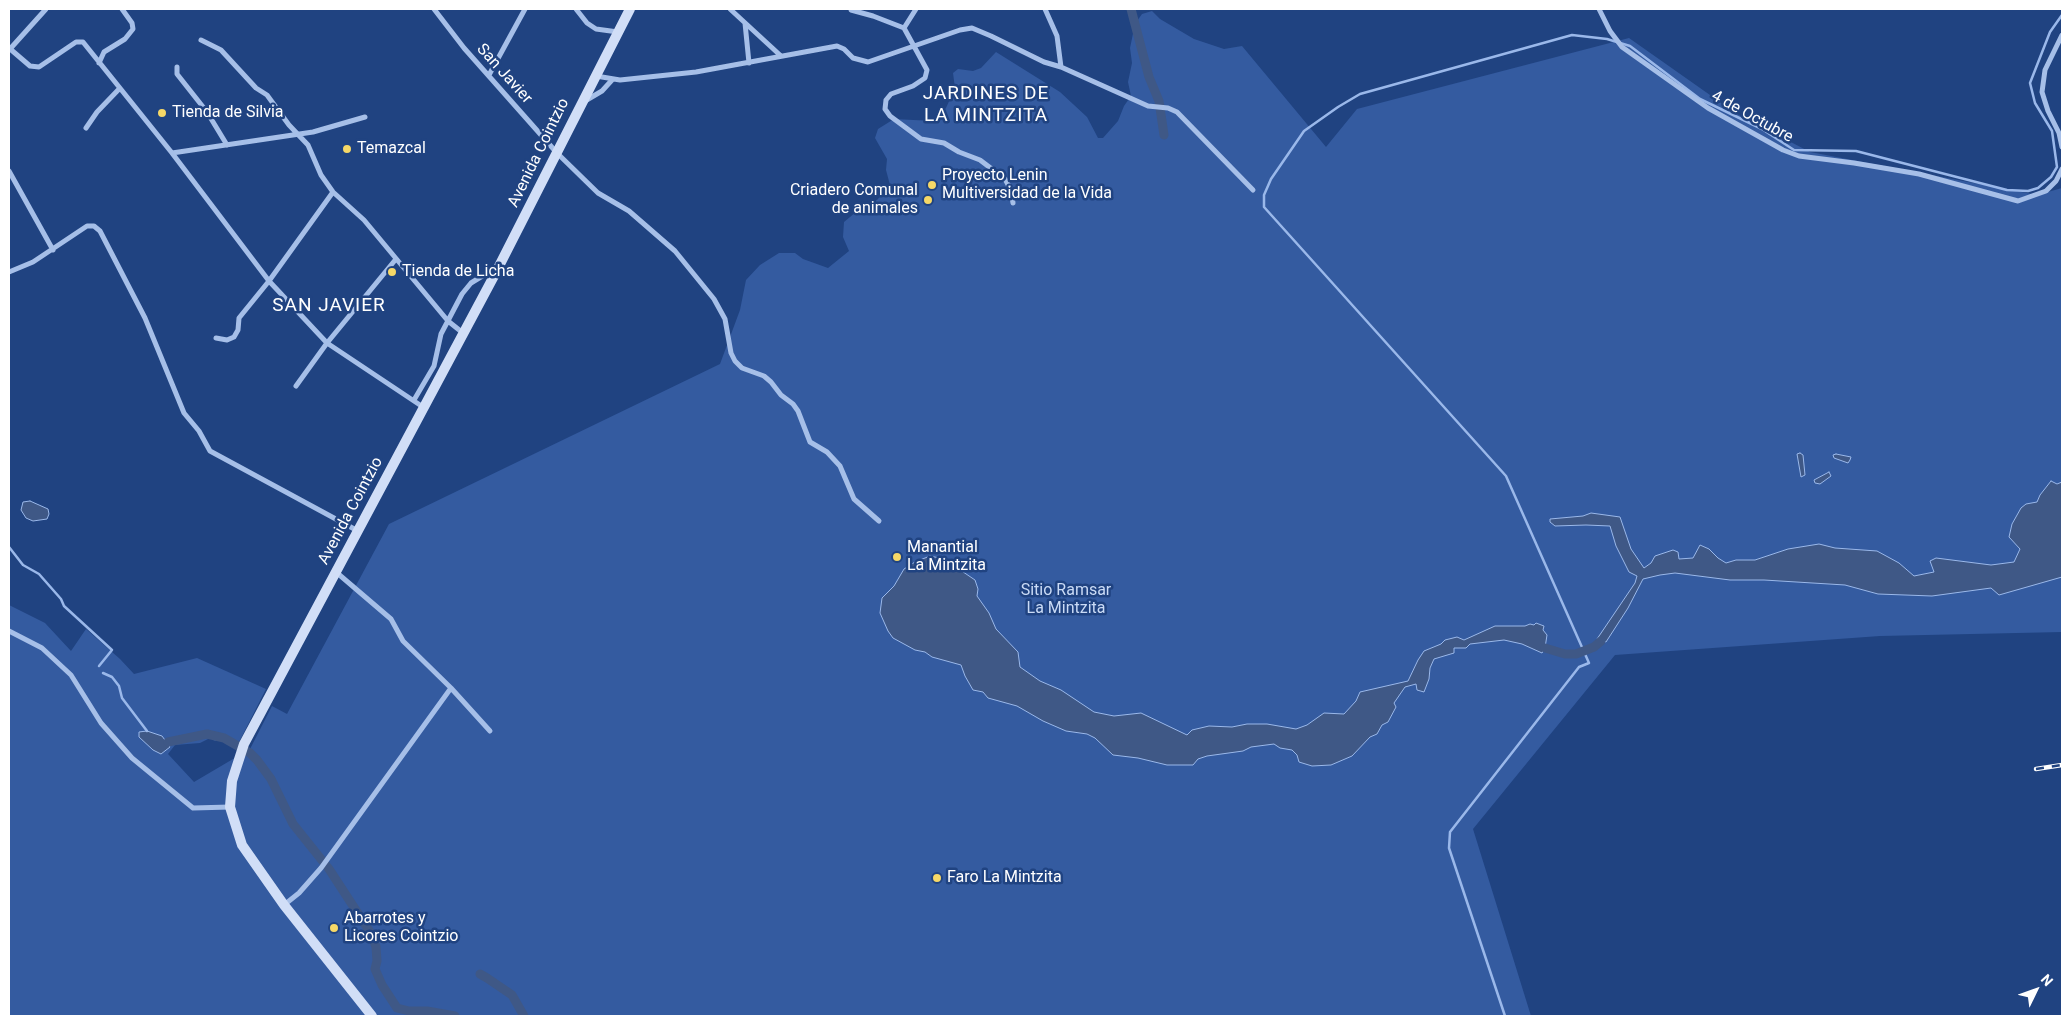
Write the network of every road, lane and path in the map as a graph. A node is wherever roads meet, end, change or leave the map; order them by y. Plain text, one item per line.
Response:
1 (46, 9) edge
2 (122, 9) edge
3 (434, 9) edge
4 (524, 9) edge
5 (576, 9) edge
6 (630, 9) edge
7 (730, 9) edge
8 (851, 9) edge
9 (916, 9) edge
10 (1046, 9) edge
11 (1598, 9) edge
12 (745, 23) junction
13 (904, 28) junction
14 (618, 32) junction
15 (2062, 35) edge
16 (201, 40) dead end
17 (914, 47) junction
18 (9, 48) edge
19 (781, 56) junction
20 (99, 63) junction
21 (748, 63) junction
22 (177, 67) dead end
23 (1061, 67) junction
24 (489, 75) junction
25 (595, 76) junction
26 (612, 80) junction
27 (120, 88) junction
28 (581, 104) junction
29 (365, 117) dead end
30 (86, 128) dead end
31 (298, 134) junction
32 (227, 145) junction
33 (2062, 147) edge
34 (557, 153) junction
35 (172, 154) junction
36 (2062, 169) edge
37 (9, 171) edge
38 (1253, 190) dead end
39 (333, 192) junction
40 (1013, 203) dead end
41 (53, 250) junction
42 (396, 259) junction
43 (9, 272) edge
44 (494, 276) junction
45 (269, 281) junction
46 (448, 320) junction
47 (463, 333) junction
48 (216, 338) dead end
49 (327, 343) junction
50 (296, 386) dead end
51 (414, 400) junction
52 (423, 406) junction
53 (879, 521) dead end
54 (358, 531) junction
55 (336, 572) junction
56 (9, 631) edge
57 (451, 688) junction
58 (490, 731) dead end
59 (230, 806) junction
60 (284, 905) junction
61 (372, 1016) edge

1 - 18 street
2 - 20 street
3 - 24 street, San Javier
4 - 24 street
5 - 14 street
6 - 14 main road, Avenida Cointzio
7 - 12 street
8 - 13 street
9 - 13 street
10 - 23 street
11 - 36 street, 4 de Octubre
12 - 19 street
12 - 21 street
13 - 17 street
14 - 25 main road, Avenida Cointzio
15 - 33 street
16 - 31 street
17 - 19 street
17 - 23 street
17 - 40 street
18 - 20 street
19 - 21 street
20 - 27 street
21 - 26 street
22 - 32 street
23 - 38 street
24 - 34 street, San Javier
25 - 26 street
25 - 28 main road, Avenida Cointzio
26 - 28 street
27 - 30 street
27 - 35 street
28 - 34 main road, Avenida Cointzio
29 - 31 street
31 - 32 street
31 - 39 street
32 - 35 street
34 - 44 main road, Avenida Cointzio
34 - 53 street, San Javier
35 - 45 street
37 - 41 street
39 - 42 street
39 - 45 street
41 - 43 street
41 - 54 street
42 - 46 street
42 - 49 street
44 - 46 street
44 - 47 main road, Avenida Cointzio
45 - 48 street
45 - 49 street
46 - 47 street
46 - 51 street
47 - 52 main road, Avenida Cointzio
49 - 50 street
49 - 51 street
51 - 52 street
52 - 54 main road, Avenida Cointzio
54 - 55 main road, Avenida Cointzio
55 - 57 street
55 - 59 main road, Avenida Cointzio
56 - 59 street
57 - 58 street
57 - 60 street
59 - 60 main road, Avenida Cointzio
60 - 61 main road, Avenida Cointzio

